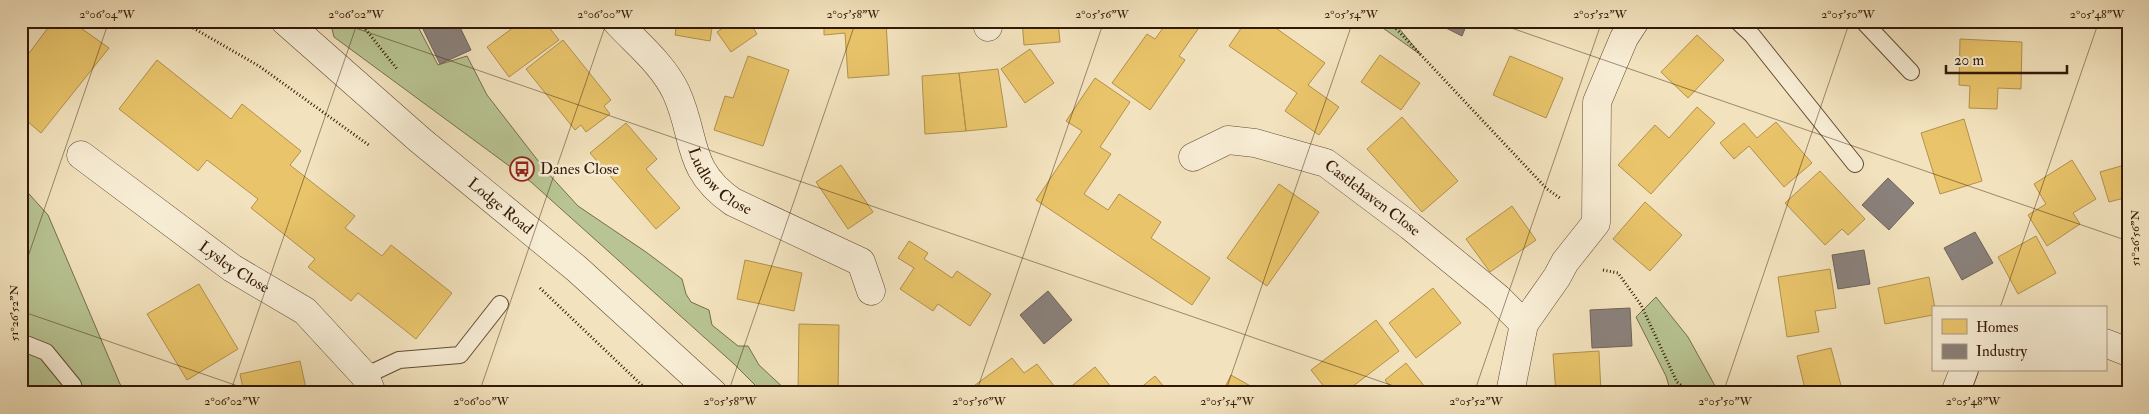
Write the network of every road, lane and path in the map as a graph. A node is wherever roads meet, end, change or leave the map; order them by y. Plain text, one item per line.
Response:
1 (182, 21) edge
2 (286, 21) edge
3 (616, 21) edge
4 (1389, 21) edge
5 (1635, 21) edge
6 (1737, 21) edge
7 (1863, 21) edge
8 (1911, 72) dead end
9 (377, 151) dead end
10 (81, 155) dead end
11 (1193, 156) dead end
12 (1855, 164) dead end
13 (1596, 223) junction
14 (1565, 262) junction
15 (537, 284) dead end
16 (871, 291) dead end
17 (500, 304) dead end
18 (1524, 324) junction
19 (21, 342) edge
20 (2106, 343) edge
21 (2128, 352) edge
22 (1963, 372) edge
23 (369, 384) edge
24 (75, 393) edge
25 (650, 393) edge
26 (713, 393) edge
27 (1510, 393) edge
28 (1690, 393) edge
29 (1955, 393) edge

1 - 9 path
2 - 26 street, Lodge Road
3 - 16 street, Ludlow Close
4 - 13 path
5 - 13 street
6 - 12 lane
7 - 8 lane
10 - 23 street, Lysley Close
11 - 18 street, Castlehaven Close
13 - 14 street
14 - 18 street
14 - 28 path
15 - 25 path
17 - 23 lane
18 - 27 street
19 - 24 lane
20 - 21 street
22 - 29 street

